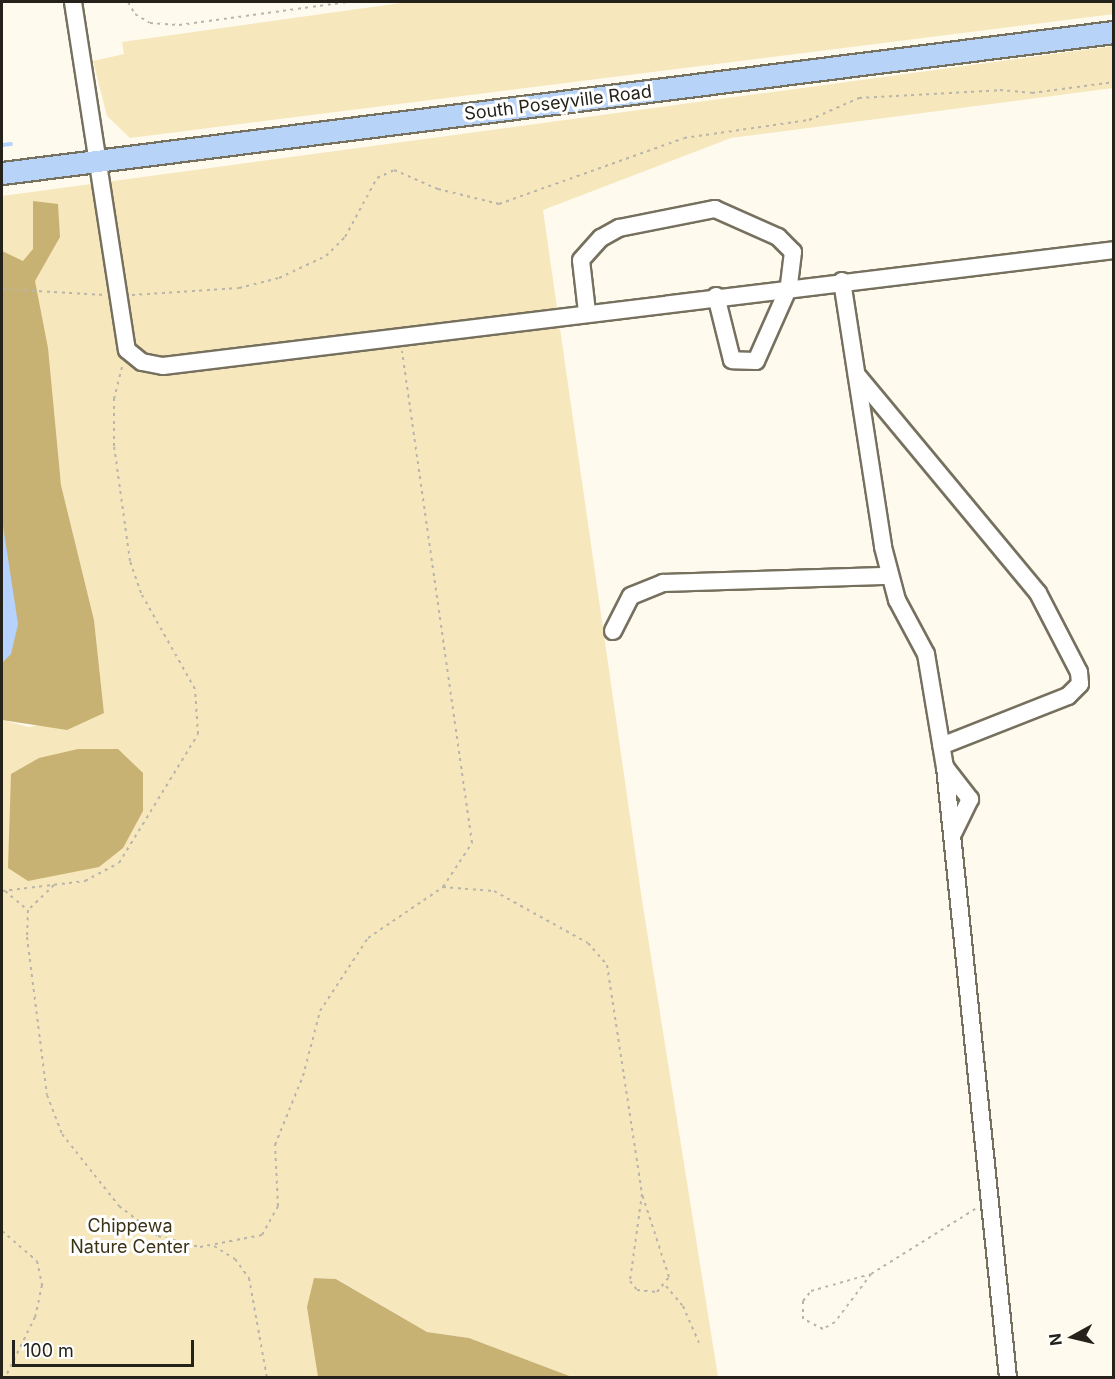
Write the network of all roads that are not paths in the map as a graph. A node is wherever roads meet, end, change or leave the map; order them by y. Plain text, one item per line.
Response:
1 (73, 2) edge
2 (1113, 32) edge
3 (99, 160) junction
4 (2, 173) edge
5 (1113, 250) edge
6 (842, 281) junction
7 (789, 287) junction
8 (716, 296) junction
9 (587, 312) junction
10 (856, 374) junction
11 (890, 576) junction
12 (613, 631) dead end
13 (941, 746) junction
14 (1008, 1377) edge

1 - 3 street
2 - 3 main road, South Poseyville Road
3 - 4 main road, South Poseyville Road
3 - 9 street
5 - 6 street
6 - 7 street
6 - 10 street
7 - 8 street
7 - 8 street
7 - 9 street
8 - 9 street
10 - 11 street
10 - 13 street
11 - 12 street
11 - 13 street
13 - 14 street

